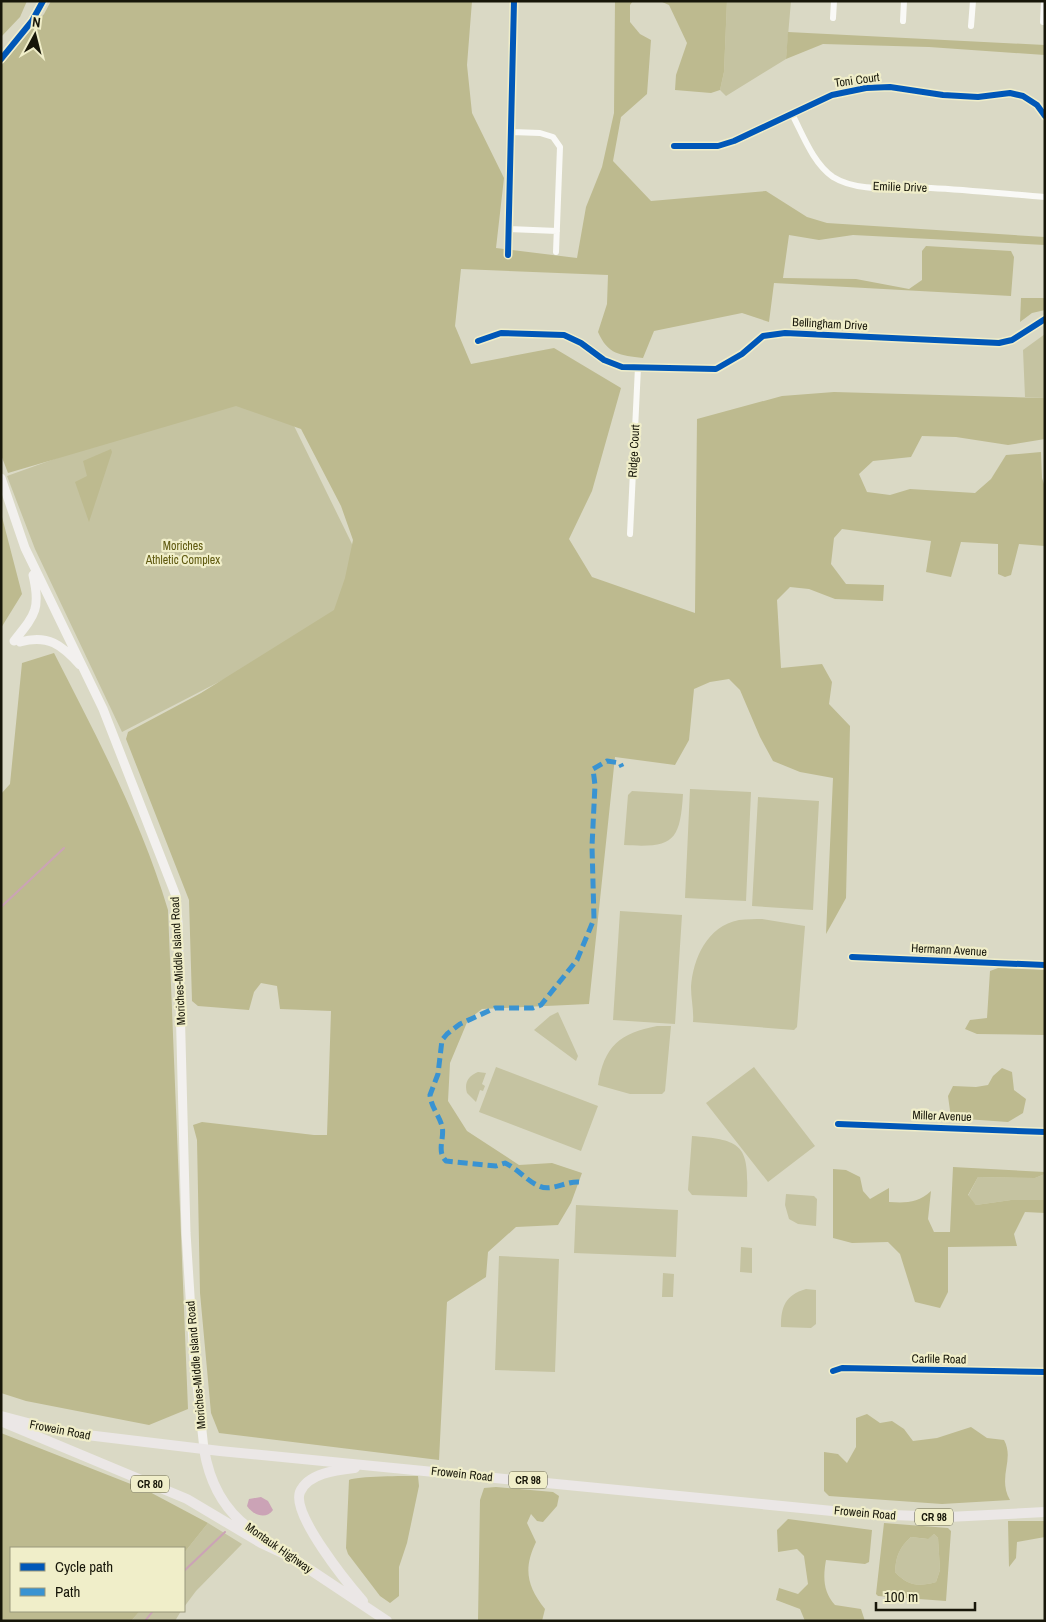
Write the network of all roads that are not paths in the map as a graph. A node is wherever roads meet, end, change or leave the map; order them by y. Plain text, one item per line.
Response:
1 (43, 1) edge
2 (514, 1) edge
3 (834, 1) edge
4 (904, 1) edge
5 (973, 1) edge
6 (1044, 1) edge
7 (833, 18) dead end
8 (903, 21) dead end
9 (1043, 22) dead end
10 (971, 26) dead end
11 (1, 59) edge
12 (792, 114) junction
13 (1045, 116) edge
14 (512, 132) junction
15 (674, 146) dead end
16 (1045, 197) edge
17 (509, 229) junction
18 (557, 231) junction
19 (556, 252) dead end
20 (508, 255) dead end
21 (1045, 319) edge
22 (478, 341) dead end
23 (638, 367) junction
24 (1, 478) edge
25 (630, 534) dead end
26 (30, 560) junction
27 (87, 672) junction
28 (852, 957) dead end
29 (1045, 964) edge
30 (838, 1124) dead end
31 (1045, 1132) edge
32 (833, 1371) dead end
33 (1045, 1372) edge
34 (1, 1416) edge
35 (1, 1421) edge
36 (204, 1449) junction
37 (372, 1465) junction
38 (1045, 1512) edge
39 (293, 1558) junction
40 (370, 1610) junction
41 (387, 1621) edge

1 - 11 main road
2 - 14 street
3 - 7 street
4 - 8 street
5 - 10 street
6 - 9 street
12 - 13 street, Toni Court
12 - 15 street, Toni Court
12 - 16 street, Emilie Drive
14 - 17 street
14 - 18 street
17 - 18 street
17 - 20 street
18 - 19 street
21 - 23 street, Bellingham Drive
22 - 23 street, Bellingham Drive
23 - 25 street, Ridge Court
24 - 26 main road, Moriches-Middle Island Road
26 - 27 main road, Moriches-Middle Island Road
26 - 27 main road
27 - 36 main road, Moriches-Middle Island Road
28 - 29 street, Hermann Avenue
30 - 31 street, Miller Avenue
32 - 33 street, Carlile Road
34 - 36 main road, Frowein Road
35 - 39 main road, CR 80
36 - 37 main road, Frowein Road / CR 98
36 - 39 main road, Montauk Highway / CR 80
37 - 38 main road, Frowein Road / CR 98
37 - 40 main road
39 - 40 main road, Montauk Highway / CR 80
40 - 41 main road, Montauk Highway / CR 80

